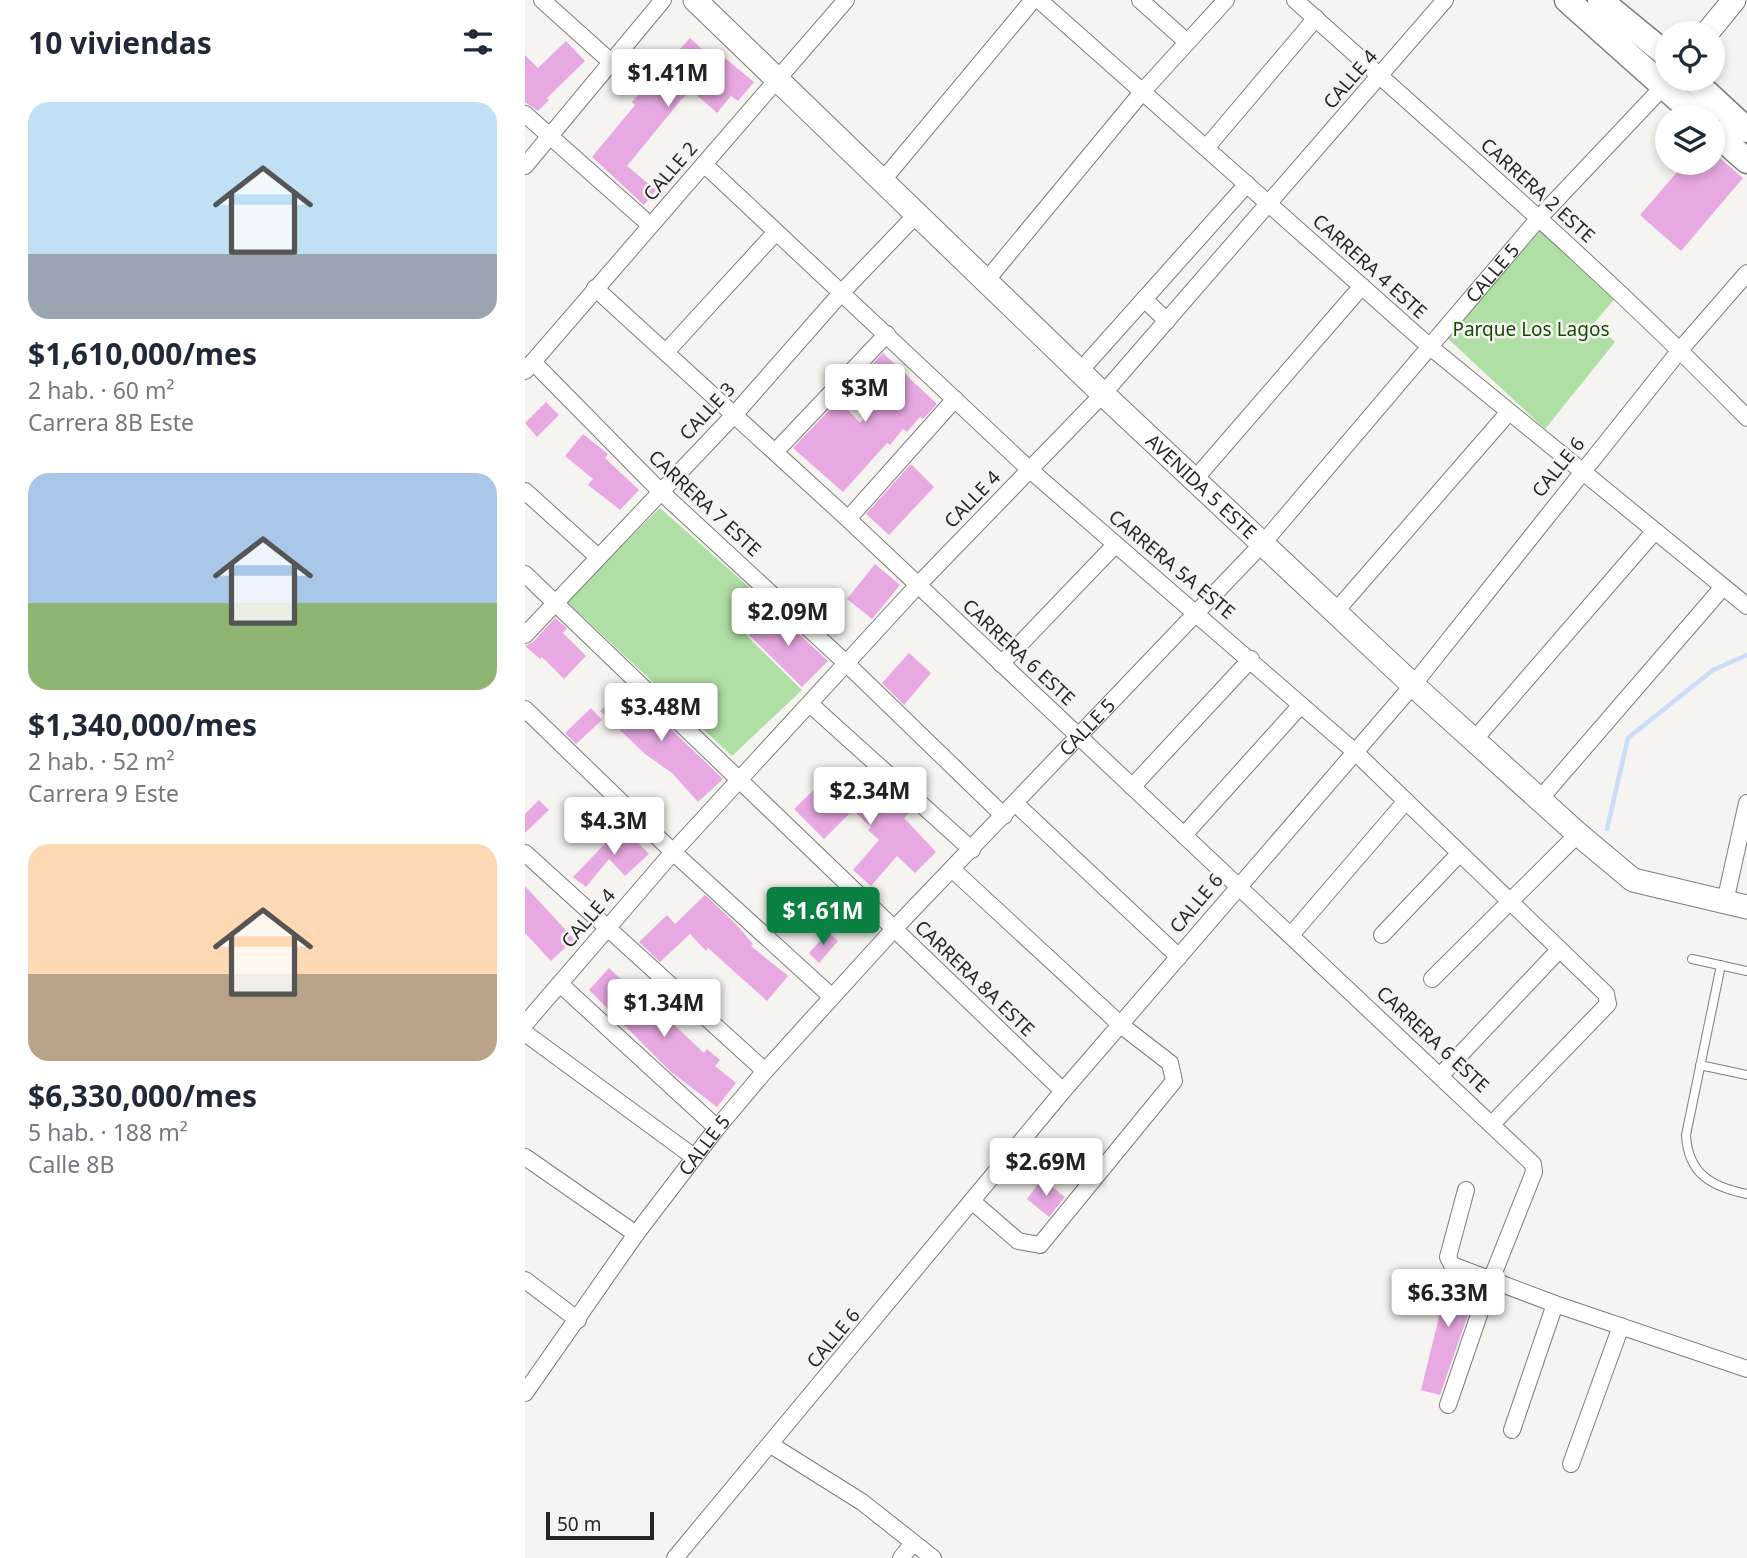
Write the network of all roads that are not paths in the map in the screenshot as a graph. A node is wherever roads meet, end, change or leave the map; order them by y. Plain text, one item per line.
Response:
1 (542, 0) edge
2 (663, 0) edge
3 (695, 0) edge
4 (846, 0) edge
5 (1033, 0) edge
6 (1039, 0) edge
7 (1140, 0) edge
8 (1226, 0) edge
9 (1295, 0) edge
10 (1445, 0) edge
11 (1567, 0) edge
12 (1600, 0) edge
13 (1734, 0) edge
14 (1315, 18) junction
15 (1717, 21) edge
16 (1187, 42) junction
17 (1655, 46) edge
18 (611, 62) junction
19 (1655, 73) edge
20 (1380, 77) junction
21 (776, 79) junction
22 (1143, 91) junction
23 (1659, 91) edge
24 (1674, 91) edge
25 (1705, 91) edge
26 (1687, 105) edge
27 (525, 114) edge
28 (1747, 130) edge
29 (549, 137) junction
30 (1725, 142) edge
31 (1206, 148) junction
32 (1747, 161) edge
33 (704, 164) junction
34 (525, 166) edge
35 (883, 180) junction
36 (1247, 184) junction
37 (1270, 204) junction
38 (917, 214) junction
39 (1539, 218) junction
40 (650, 225) junction
41 (776, 232) junction
42 (1184, 254) junction
43 (1747, 273) edge
44 (1207, 275) junction
45 (986, 281) junction
46 (1361, 286) junction
47 (595, 289) junction
48 (842, 292) junction
49 (1144, 299) junction
50 (1167, 321) junction
51 (887, 334) junction
52 (1429, 346) junction
53 (1680, 350) junction
54 (666, 352) junction
55 (529, 366) edge
56 (1080, 371) junction
57 (1103, 394) junction
58 (955, 399) junction
59 (1509, 412) junction
60 (734, 415) junction
61 (1747, 418) edge
62 (775, 452) junction
63 (1030, 470) junction
64 (1581, 472) junction
65 (1195, 479) junction
66 (525, 491) edge
67 (660, 491) junction
68 (848, 519) junction
69 (1654, 532) junction
70 (1264, 542) junction
71 (1115, 545) junction
72 (598, 557) junction
73 (525, 574) edge
74 (917, 586) junction
75 (1723, 587) junction
76 (554, 602) junction
77 (1747, 606) edge
78 (1336, 611) junction
79 (1197, 612) junction
80 (525, 635) edge
81 (1251, 659) junction
82 (847, 664) junction
83 (1001, 664) junction
84 (1413, 685) junction
85 (811, 705) junction
86 (1301, 705) junction
87 (525, 709) edge
88 (1079, 737) junction
89 (1474, 740) junction
90 (1354, 751) junction
91 (742, 780) junction
92 (1132, 787) junction
93 (1540, 799) junction
94 (1406, 801) junction
95 (1747, 803) edge
96 (1016, 804) junction
97 (1004, 816) junction
98 (1578, 834) junction
99 (1184, 835) junction
100 (972, 850) junction
101 (673, 852) junction
102 (525, 853) edge
103 (1460, 853) junction
104 (953, 870) junction
105 (1238, 886) junction
106 (1511, 902) junction
107 (1736, 905) edge
108 (606, 929) junction
109 (894, 929) junction
110 (1290, 935) junction
111 (1382, 935) dead end
112 (1559, 950) junction
113 (1179, 957) junction
114 (1692, 959) dead end
115 (1721, 965) junction
116 (1747, 971) edge
117 (1431, 979) dead end
118 (560, 984) junction
119 (832, 997) junction
120 (525, 1024) edge
121 (1122, 1026) junction
122 (525, 1033) edge
123 (1700, 1065) junction
124 (765, 1071) junction
125 (1441, 1075) junction
126 (1747, 1075) edge
127 (1063, 1091) junction
128 (1492, 1124) junction
129 (717, 1128) junction
130 (525, 1157) edge
131 (694, 1157) junction
132 (1467, 1190) dead end
133 (1747, 1195) edge
134 (973, 1202) junction
135 (636, 1234) junction
136 (525, 1280) edge
137 (1491, 1280) junction
138 (1555, 1304) junction
139 (578, 1320) junction
140 (1621, 1326) junction
141 (1747, 1369) edge
142 (525, 1393) edge
143 (1448, 1405) dead end
144 (1512, 1430) dead end
145 (771, 1445) junction
146 (1571, 1464) dead end
147 (913, 1543) junction
148 (675, 1558) edge
149 (901, 1558) edge
150 (933, 1558) edge

1 - 18 street
2 - 18 street
3 - 21 main road, AVENIDA 5 ESTE
4 - 21 street, CALLE 2
5 - 35 street
6 - 22 street, CARRERA 4 ESTE
7 - 16 street
8 - 16 street
9 - 14 street, CARRERA 2 ESTE
10 - 20 street, CALLE 4
11 - 19 main road
12 - 17 main road
13 - 15 main road
14 - 20 street, CARRERA 2 ESTE
14 - 31 street
16 - 22 street
18 - 29 street
20 - 37 street, CALLE 4
20 - 39 street, CARRERA 2 ESTE
21 - 33 street, CALLE 2
21 - 35 main road, AVENIDA 5 ESTE
22 - 31 street, CARRERA 4 ESTE
22 - 45 street
23 - 39 street, CALLE 5
24 - 26 main road
25 - 28 main road
27 - 29 street
29 - 34 street
29 - 40 street
30 - 32 main road
31 - 36 street, CARRERA 4 ESTE
33 - 40 street, CALLE 2
33 - 41 street, CARRERA 5A ESTE
35 - 38 main road, AVENIDA 5 ESTE
36 - 37 street, CARRERA 4 ESTE
36 - 42 street
37 - 44 street, CALLE 4
37 - 46 street, CARRERA 4 ESTE
38 - 45 main road, AVENIDA 5 ESTE
38 - 48 street, CALLE 3
39 - 52 street, CALLE 5
39 - 53 street, CARRERA 2 ESTE
40 - 47 street, CALLE 2
41 - 48 street, CARRERA 5A ESTE
41 - 54 street
42 - 44 street
42 - 49 street
43 - 53 street, CALLE 6
44 - 50 street, CALLE 4
45 - 56 main road, AVENIDA 5 ESTE
46 - 52 street, CARRERA 4 ESTE
46 - 65 street
47 - 54 street, CARRERA 6 ESTE
47 - 55 street, CALLE 2
48 - 51 street, CARRERA 5A ESTE
48 - 60 street, CALLE 3
49 - 50 street
49 - 56 street
50 - 57 street, CALLE 4
51 - 58 street, CARRERA 5A ESTE
51 - 62 street
52 - 59 street, CARRERA 4 ESTE
52 - 70 street, CALLE 5
53 - 61 street, CARRERA 2 ESTE
53 - 64 street, CALLE 6
54 - 60 street, CARRERA 6 ESTE
55 - 67 street, CARRERA 7 ESTE
56 - 57 main road, AVENIDA 5 ESTE
57 - 63 street, CALLE 4
57 - 65 main road, AVENIDA 5 ESTE
58 - 63 street, CARRERA 5A ESTE
58 - 68 street
59 - 64 street, CARRERA 4 ESTE
59 - 78 street
60 - 62 street, CARRERA 6 ESTE
60 - 67 street, CALLE 3
62 - 68 street, CARRERA 6 ESTE
63 - 71 street, CARRERA 5A ESTE
63 - 74 street, CALLE 4
64 - 69 street, CARRERA 4 ESTE
64 - 84 street, CALLE 6
65 - 70 main road, AVENIDA 5 ESTE
66 - 72 street
67 - 72 street, CALLE 3
67 - 82 street, CARRERA 7 ESTE
68 - 74 street, CARRERA 6 ESTE
69 - 75 street, CARRERA 4 ESTE
69 - 89 street
70 - 78 main road, AVENIDA 5 ESTE
70 - 79 street, CALLE 5
71 - 79 street, CARRERA 5A ESTE
71 - 83 street
72 - 76 street, CALLE 3
73 - 76 street, CARRERA 8A ESTE
74 - 82 street, CALLE 4
74 - 83 street, CARRERA 6 ESTE
75 - 77 street, CARRERA 4 ESTE
75 - 93 street
76 - 80 street, CALLE 3
76 - 91 street, CARRERA 8A ESTE
78 - 84 main road, AVENIDA 5 ESTE
79 - 81 street, CARRERA 5A ESTE
79 - 88 street, CALLE 5
81 - 86 street, CARRERA 5A ESTE
81 - 92 street
82 - 85 street, CALLE 4
82 - 97 street, CARRERA 7 ESTE
83 - 88 street, CARRERA 6 ESTE
84 - 89 main road, AVENIDA 5 ESTE
84 - 90 street, CALLE 6
85 - 91 street, CALLE 4
85 - 100 street
86 - 90 street, CARRERA 5A ESTE
86 - 99 street
87 - 101 street
88 - 92 street, CARRERA 6 ESTE
88 - 96 street, CALLE 5
89 - 93 main road, AVENIDA 5 ESTE
90 - 94 street, CARRERA 5A ESTE
90 - 105 street, CALLE 6
91 - 101 street, CALLE 4
91 - 109 street, CARRERA 8A ESTE
92 - 99 street, CARRERA 6 ESTE
93 - 98 main road, AVENIDA 5 ESTE
94 - 103 street, CARRERA 5A ESTE
94 - 110 street
95 - 107 street
96 - 97 street, CALLE 5
96 - 113 street
97 - 100 street, CALLE 5
98 - 106 street
98 - 107 main road, AVENIDA 5 ESTE
99 - 105 street, CARRERA 6 ESTE
100 - 104 street, CALLE 5
101 - 108 street, CALLE 4
101 - 119 street
102 - 108 street
103 - 106 street, CARRERA 5A ESTE
103 - 111 street
104 - 109 street, CALLE 5
104 - 121 street
105 - 110 street, CARRERA 6 ESTE
105 - 113 street, CALLE 6
106 - 112 street, CARRERA 5A ESTE
106 - 117 street
108 - 118 street, CALLE 4
108 - 124 street
109 - 119 street, CALLE 5
109 - 127 street, CARRERA 8A ESTE
110 - 125 street, CARRERA 6 ESTE
112 - 125 street
112 - 128 street, CARRERA 5A ESTE
113 - 121 street, CALLE 6
114 - 115 lane
115 - 116 lane
115 - 123 lane
118 - 120 street, CALLE 4
118 - 129 street
119 - 124 street, CALLE 5
121 - 127 street, CALLE 6
121 - 134 street
122 - 131 street
123 - 126 lane
123 - 133 lane
124 - 129 street, CALLE 5
125 - 128 street, CARRERA 6 ESTE
127 - 134 street, CALLE 6
128 - 137 street, CARRERA 6 ESTE
129 - 131 street, CALLE 5
130 - 135 street
131 - 135 street, CALLE 5
132 - 137 street
134 - 145 street, CALLE 6
135 - 139 street, CALLE 5
136 - 139 street
137 - 138 street
137 - 143 street
138 - 140 street
138 - 144 street
139 - 142 street, CALLE 5
140 - 141 street
140 - 146 street
145 - 147 street
145 - 148 street, CALLE 6
147 - 149 street
147 - 150 street

